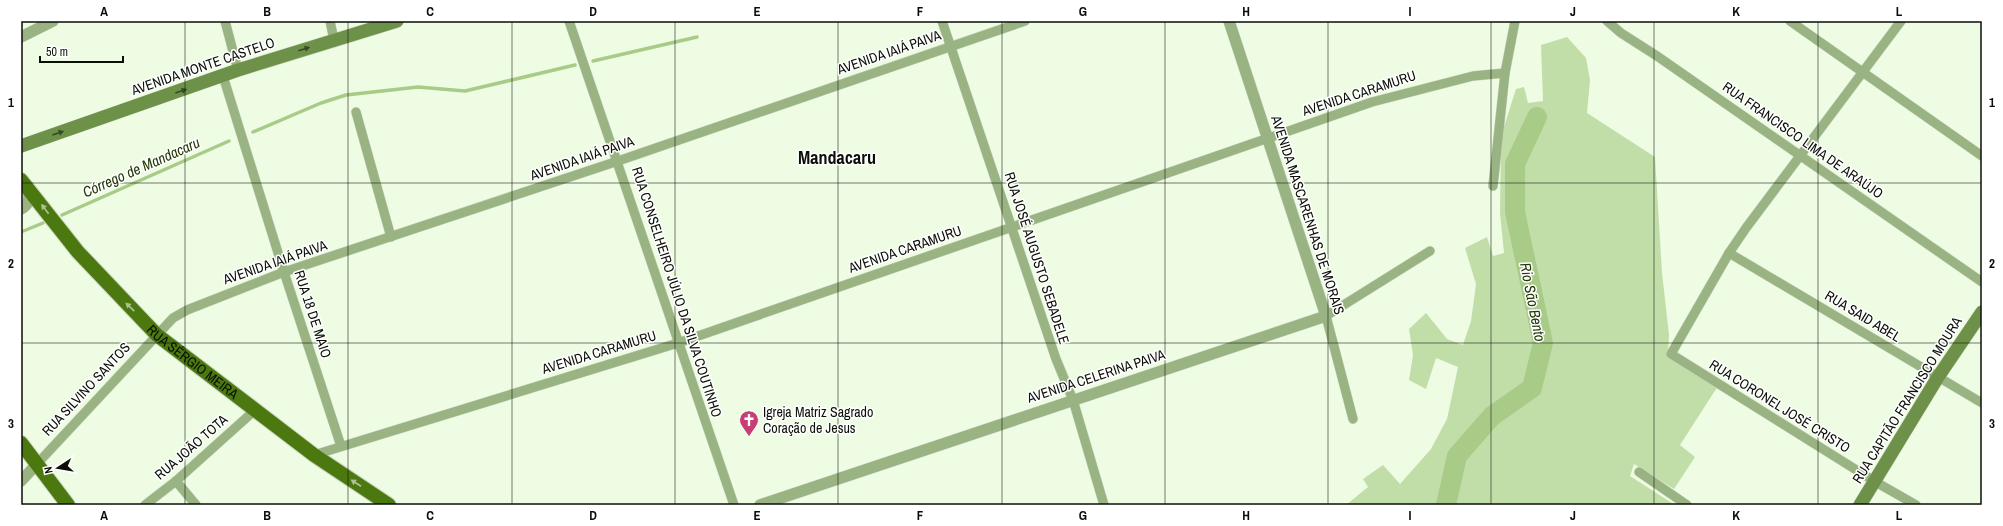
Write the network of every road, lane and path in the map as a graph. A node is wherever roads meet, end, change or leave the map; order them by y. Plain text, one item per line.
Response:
1 (53, 21) edge
2 (225, 21) edge
3 (330, 21) edge
4 (397, 21) edge
5 (569, 21) edge
6 (942, 21) edge
7 (1025, 21) edge
8 (1229, 21) edge
9 (1515, 21) edge
10 (1607, 21) edge
11 (1790, 21) edge
12 (1901, 21) edge
13 (21, 37) edge
14 (334, 40) junction
15 (951, 46) junction
16 (238, 70) junction
17 (1505, 72) junction
18 (1864, 73) junction
19 (223, 76) junction
20 (356, 112) dead end
21 (1267, 138) junction
22 (21, 146) edge
23 (1800, 155) junction
24 (1982, 156) edge
25 (618, 161) junction
26 (21, 171) edge
27 (24, 183) edge
28 (1493, 186) dead end
29 (21, 209) edge
30 (1012, 226) junction
31 (391, 237) junction
32 (1430, 251) dead end
33 (1729, 253) junction
34 (284, 272) junction
35 (1982, 282) edge
36 (1982, 312) edge
37 (1326, 316) junction
38 (157, 335) junction
39 (678, 343) junction
40 (1938, 377) junction
41 (1073, 400) junction
42 (1982, 403) edge
43 (255, 410) junction
44 (1353, 419) dead end
45 (21, 443) edge
46 (341, 446) junction
47 (314, 455) junction
48 (36, 465) junction
49 (1639, 472) dead end
50 (21, 481) edge
51 (176, 481) junction
52 (1874, 481) junction
53 (68, 505) edge
54 (145, 505) edge
55 (196, 505) edge
56 (388, 505) edge
57 (734, 505) edge
58 (760, 505) edge
59 (1104, 505) edge
60 (1687, 505) edge
61 (1860, 505) edge
62 (1916, 505) edge

1 - 13 street
2 - 16 street
3 - 14 street
4 - 14 main road, AVENIDA MONTE CASTELO
5 - 25 street, RUA CONSELHEIRO JÚLIO DA SILVA COUTINHO
6 - 15 street, RUA JOSÉ AUGUSTO SEBADELE
7 - 15 street, AVENIDA IAIÁ PAIVA
8 - 21 street, AVENIDA MASCARENHAS DE MORAIS
9 - 17 street
10 - 23 street, RUA FRANCISCO LIMA DE ARAÚJO
11 - 18 street
12 - 18 street
16 -> 14 main road, AVENIDA MONTE CASTELO
15 - 25 street, AVENIDA IAIÁ PAIVA
15 - 30 street, RUA JOSÉ AUGUSTO SEBADELE
16 - 19 main road, AVENIDA MONTE CASTELO
17 - 21 street, AVENIDA CARAMURU
17 - 28 street
18 - 23 street
18 - 24 street
22 -> 19 main road, AVENIDA MONTE CASTELO
19 - 34 street, RUA 18 DE MAIO
20 - 31 street
21 - 30 street, AVENIDA CARAMURU
21 - 37 street, AVENIDA MASCARENHAS DE MORAIS
23 - 33 street
23 - 35 street, RUA FRANCISCO LIMA DE ARAÚJO
25 - 31 street, AVENIDA IAIÁ PAIVA
25 - 39 street, RUA CONSELHEIRO JÚLIO DA SILVA COUTINHO
26 - 27 main road
27 - 29 street
38 -> 27 main road, RUA SÉRGIO MEIRA
30 - 39 street, AVENIDA CARAMURU
30 - 41 street, RUA JOSÉ AUGUSTO SEBADELE
31 - 34 street, AVENIDA IAIÁ PAIVA
32 - 37 street, AVENIDA CELERINA PAIVA
33 - 40 street, RUA SAID ABEL
33 - 52 street, RUA CORONEL JOSÉ CRISTO
34 - 38 street, AVENIDA IAIÁ PAIVA
34 - 46 street, RUA 18 DE MAIO
36 - 40 main road, RUA CAPITÃO FRANCISCO MOURA
37 - 41 street, AVENIDA CELERINA PAIVA
37 - 44 street, AVENIDA MASCARENHAS DE MORAIS
38 - 43 main road, RUA SÉRGIO MEIRA
38 - 48 street, RUA SILVINO SANTOS
39 - 46 street, AVENIDA CARAMURU
39 - 57 street, RUA CONSELHEIRO JÚLIO DA SILVA COUTINHO
40 - 42 street, RUA SAID ABEL
40 - 52 main road, RUA CAPITÃO FRANCISCO MOURA
41 - 58 street, AVENIDA CELERINA PAIVA
41 - 59 street, RUA JOSÉ AUGUSTO SEBADELE
43 - 47 main road, RUA SÉRGIO MEIRA
43 - 51 street, RUA JOÃO TOTA
45 - 48 main road
46 - 47 street, AVENIDA CARAMURU
56 -> 47 main road, RUA SÉRGIO MEIRA
48 - 50 street, RUA SILVINO SANTOS
48 - 53 main road
49 - 60 street
51 - 54 street, RUA JOÃO TOTA
51 - 55 street
52 - 61 main road, RUA CAPITÃO FRANCISCO MOURA
52 - 62 street, RUA CORONEL JOSÉ CRISTO

